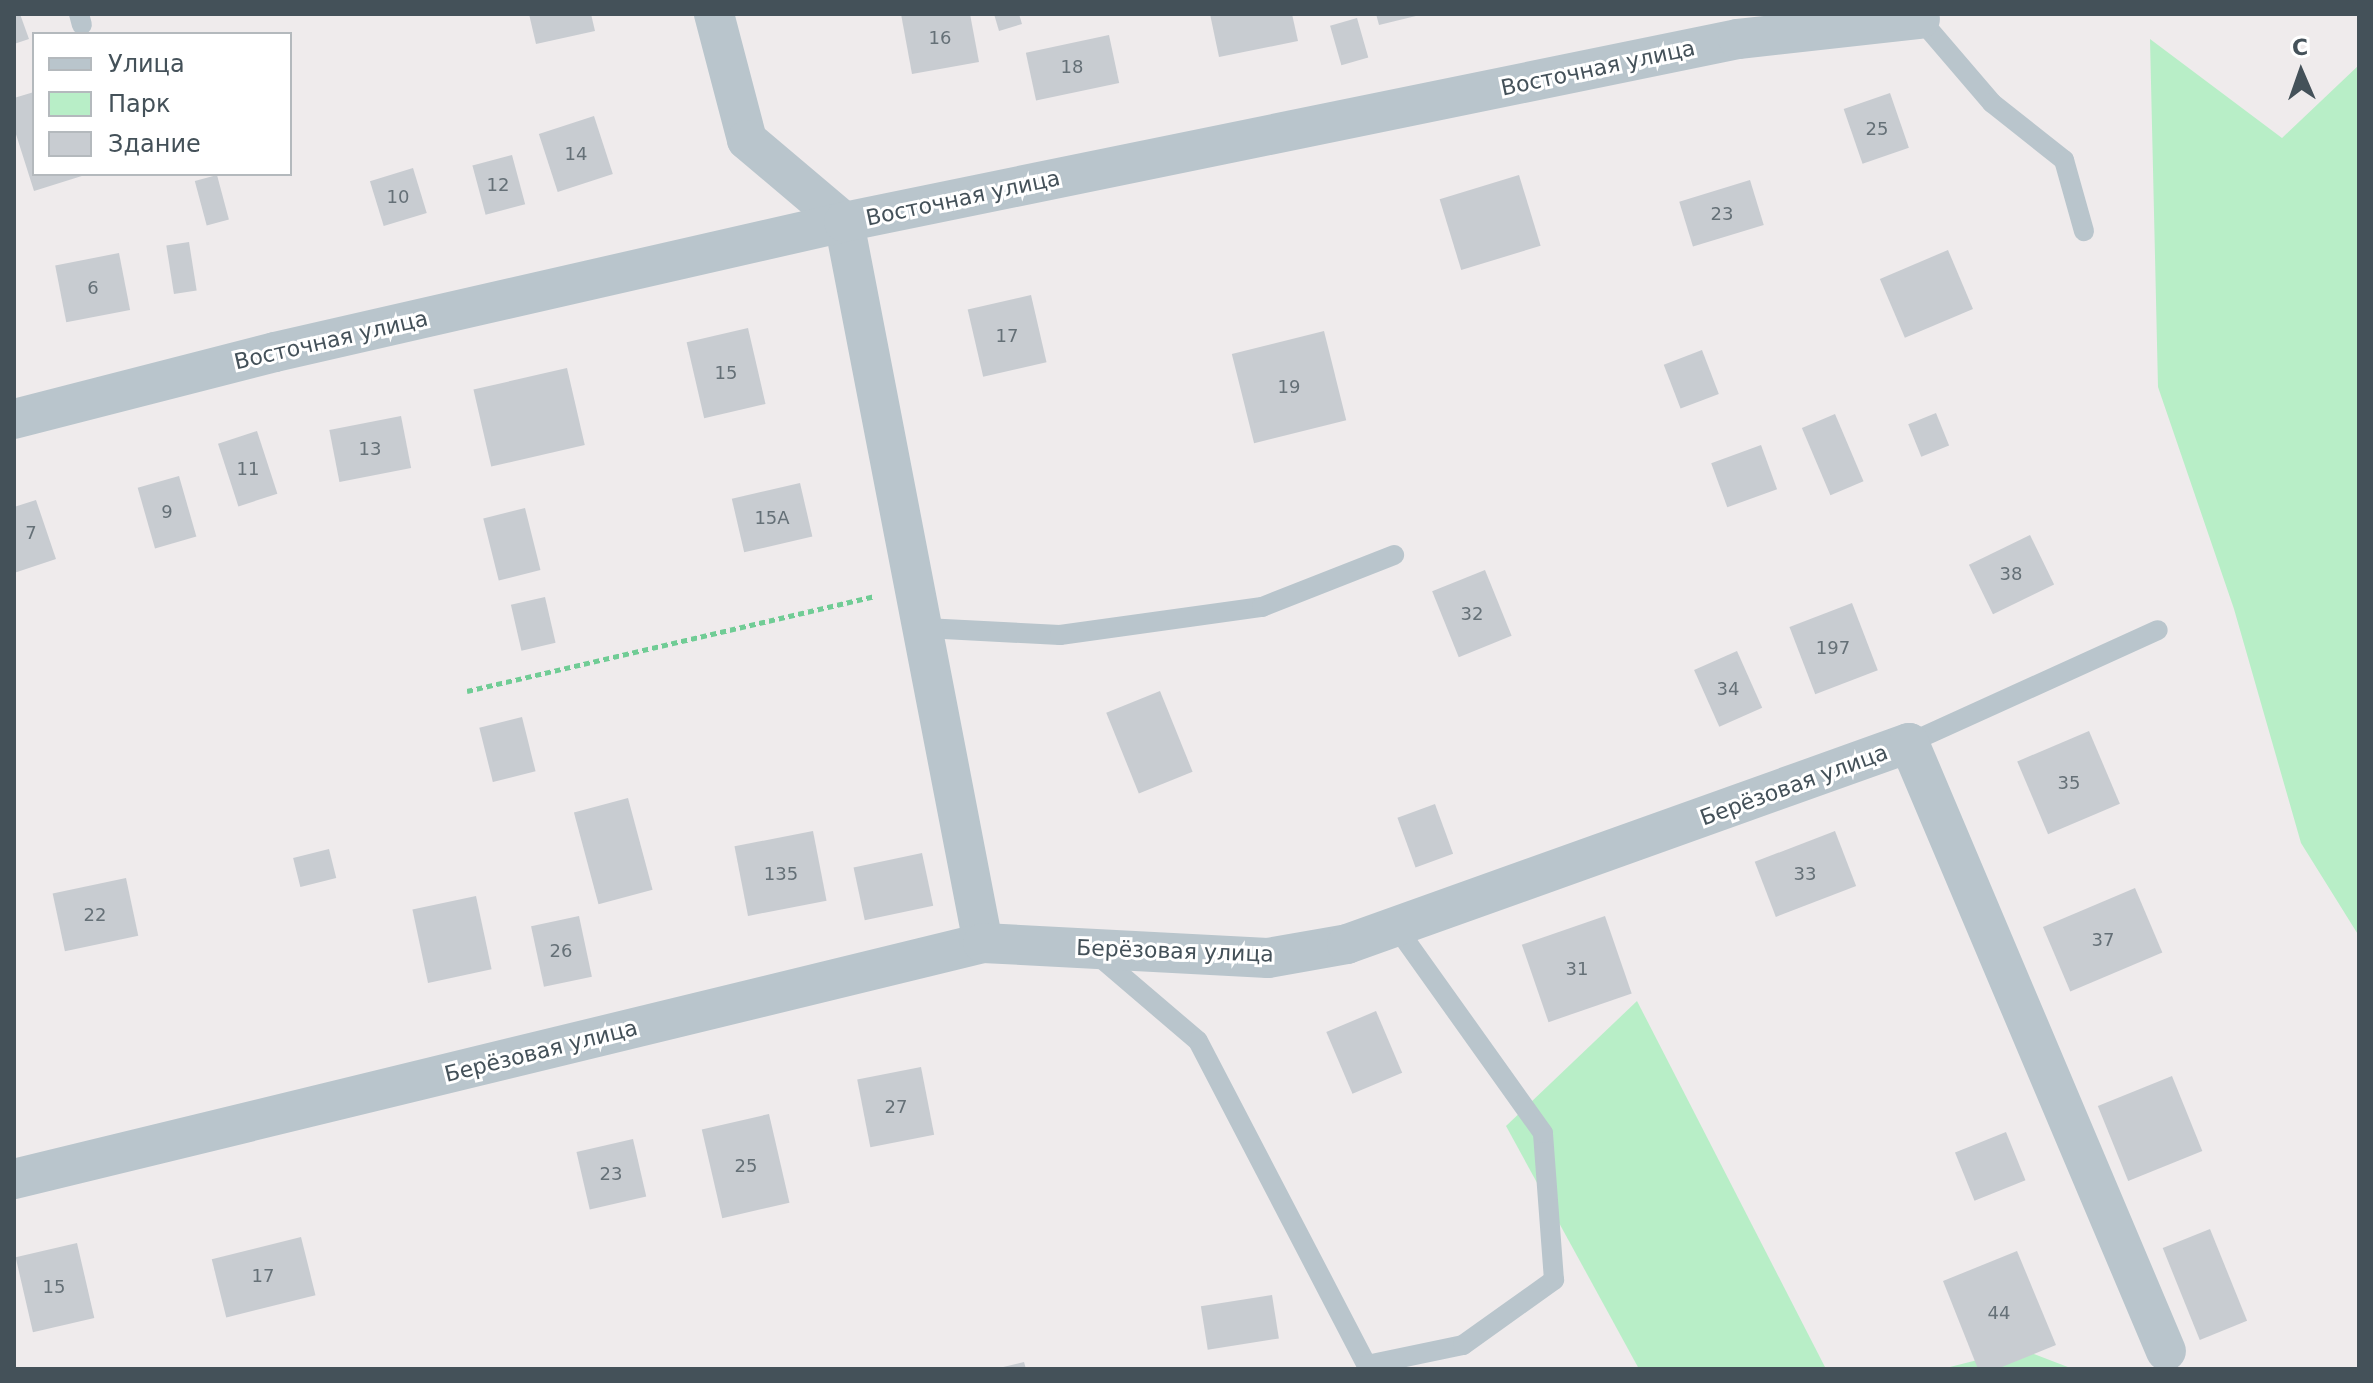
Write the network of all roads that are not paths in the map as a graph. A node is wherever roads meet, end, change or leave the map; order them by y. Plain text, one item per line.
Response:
1 (714, 14) edge
2 (1920, 19) joint
3 (844, 222) junction
4 (2084, 231) dead end
5 (14, 419) edge
6 (1394, 555) dead end
7 (925, 628) junction
8 (2158, 630) dead end
9 (1909, 743) junction
10 (1398, 930) junction
11 (983, 943) junction
12 (1089, 948) junction
13 (14, 1179) edge
14 (2166, 1351) dead end

1 - 3 street
2 - 3 street, Восточная улица
2 - 4 lane
3 - 5 street, Восточная улица
3 - 7 street
6 - 7 lane
7 - 11 street
8 - 9 lane
9 - 10 street, Берёзовая улица
9 - 14 street, Берёзовая улица
10 - 12 street, Берёзовая улица
10 - 12 lane
11 - 12 street, Берёзовая улица
11 - 13 street, Берёзовая улица

